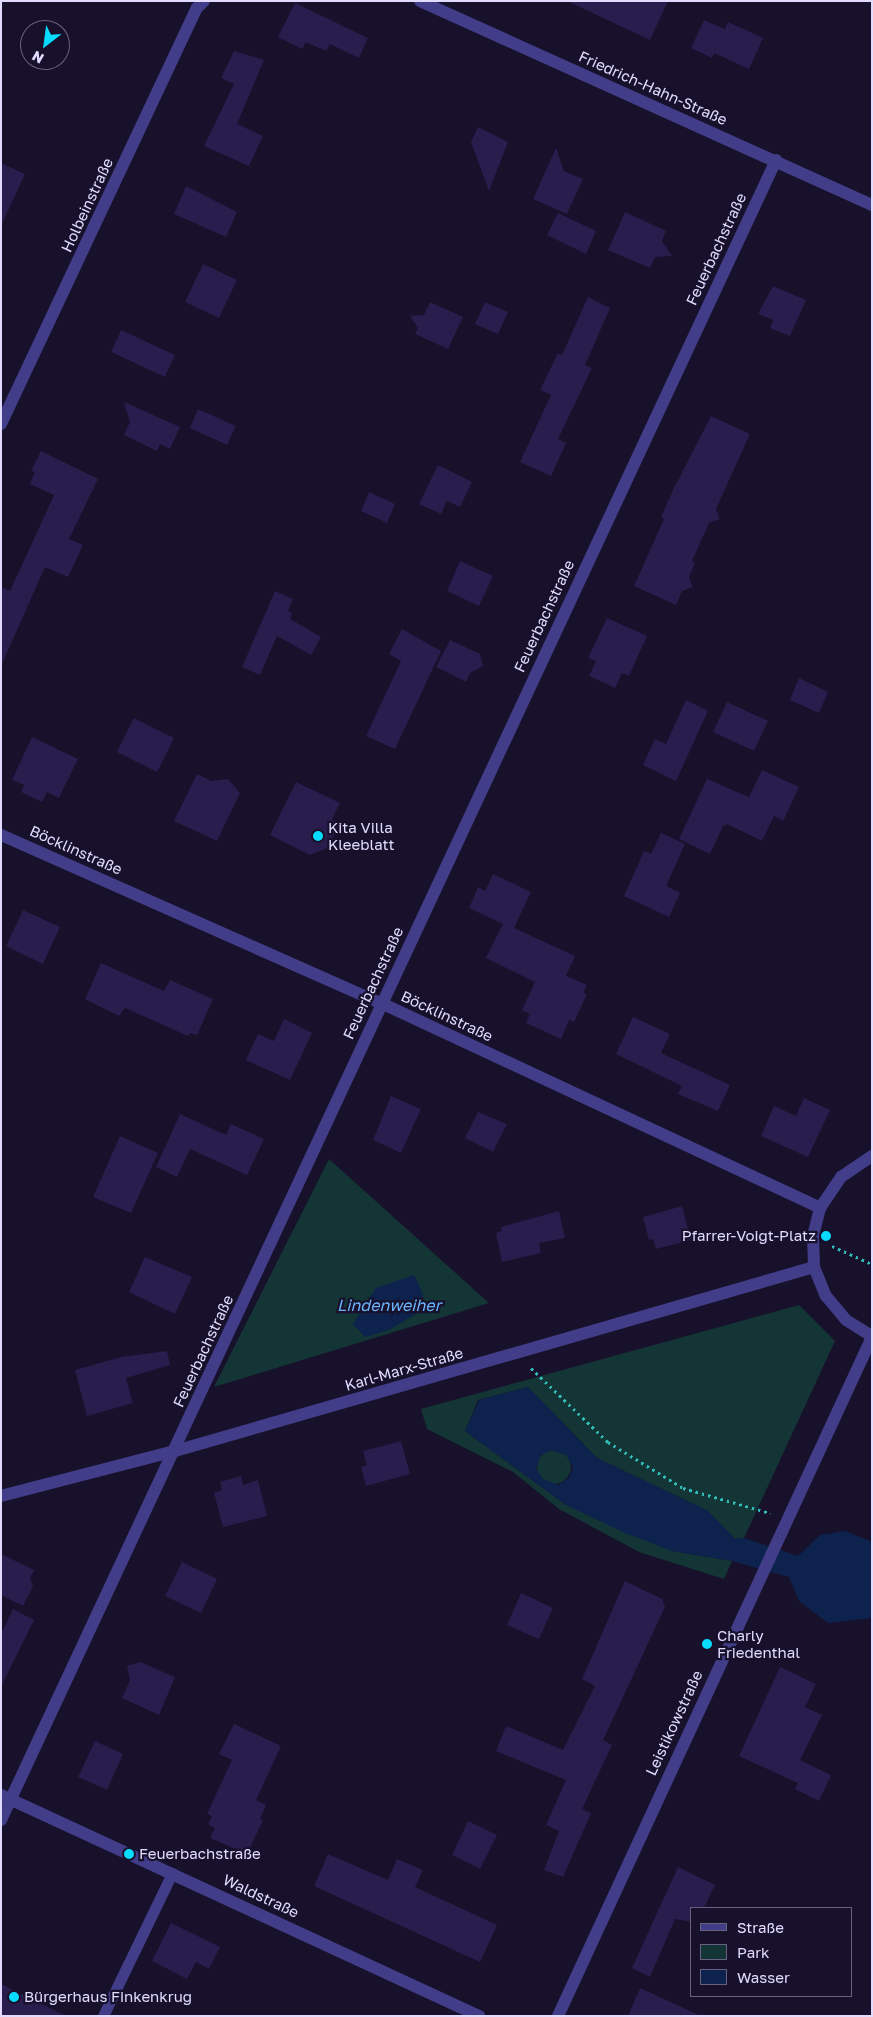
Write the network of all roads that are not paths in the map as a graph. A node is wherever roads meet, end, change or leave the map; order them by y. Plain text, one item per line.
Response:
1 (204, 1) edge
2 (420, 1) edge
3 (776, 160) junction
4 (872, 205) edge
5 (1, 424) edge
6 (1, 835) edge
7 (381, 1003) junction
8 (872, 1156) edge
9 (820, 1208) junction
10 (814, 1266) junction
11 (872, 1336) edge
12 (175, 1451) junction
13 (1, 1496) edge
14 (6, 1797) edge
15 (1, 1820) edge
16 (172, 1873) junction
17 (103, 2016) edge
18 (479, 2016) edge
19 (558, 2016) edge

1 - 5 street, Holbeinstraße
2 - 3 street, Friedrich-Hahn-Straße
3 - 4 street, Friedrich-Hahn-Straße
3 - 7 street, Feuerbachstraße
6 - 7 street, Böcklinstraße
7 - 9 street, Böcklinstraße
7 - 12 street, Feuerbachstraße
8 - 9 street
9 - 10 street
10 - 11 street
10 - 12 street, Karl-Marx-Straße
11 - 19 street, Leistikowstraße
12 - 13 street, Karl-Marx-Straße
12 - 14 street, Feuerbachstraße
14 - 15 street, Feuerbachstraße
14 - 16 street, Waldstraße
16 - 17 lane
16 - 18 street, Waldstraße

